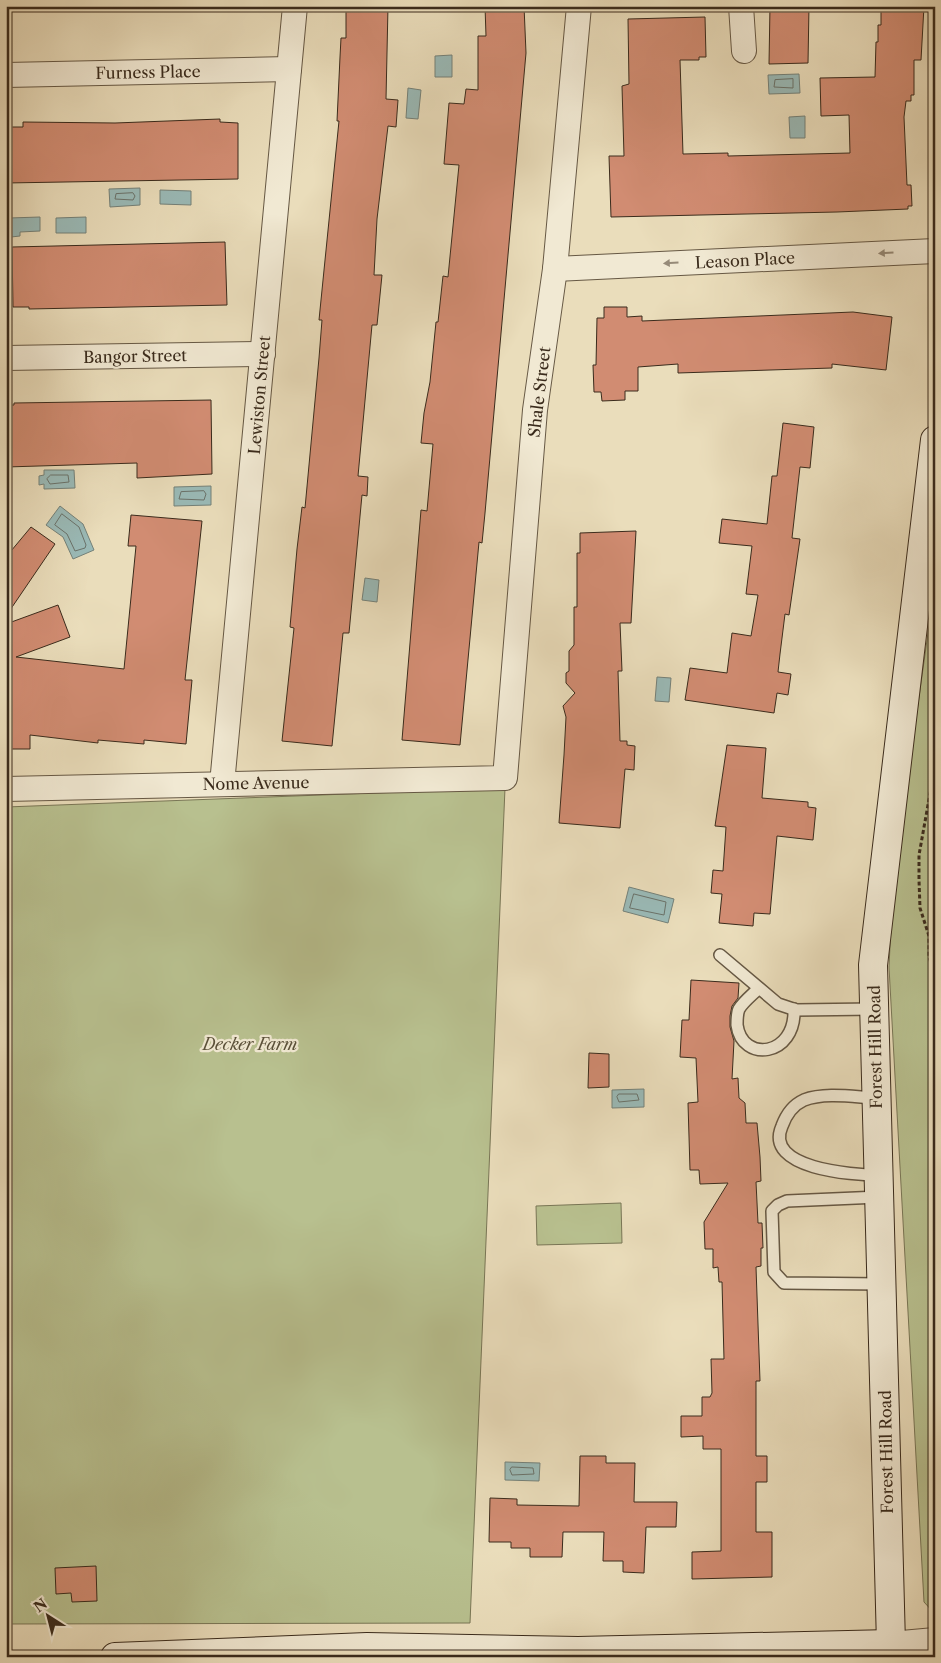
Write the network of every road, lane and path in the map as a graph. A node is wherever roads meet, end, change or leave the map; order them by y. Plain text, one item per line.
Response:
1 (295, 6) edge
2 (579, 6) edge
3 (742, 6) edge
4 (744, 51) dead end
5 (289, 69) junction
6 (6, 75) edge
7 (935, 251) edge
8 (555, 268) junction
9 (263, 354) junction
10 (6, 358) edge
11 (935, 440) edge
12 (935, 766) edge
13 (506, 778) joint
14 (222, 784) junction
15 (6, 789) edge
16 (720, 955) dead end
17 (935, 976) edge
18 (758, 989) junction
19 (794, 1009) junction
20 (874, 1009) junction
21 (876, 1098) junction
22 (879, 1186) junction
23 (881, 1284) junction
24 (935, 1640) edge
25 (890, 1651) edge
26 (367, 1652) edge
27 (586, 1654) edge
28 (115, 1657) edge

1 - 5 street, Lewiston Street
2 - 8 street, Shale Street
3 - 4 street
5 - 6 street, Furness Place
5 - 9 street, Lewiston Street
7 -> 8 street, Leason Place
8 - 13 street, Shale Street
9 - 10 street, Bangor Street
9 - 14 street, Lewiston Street
11 - 20 street, Forest Hill Road
12 - 17 path
13 - 14 street, Nome Avenue
14 - 15 street, Nome Avenue
16 - 18 lane
18 - 19 lane
18 - 19 lane
19 - 20 lane
20 - 21 street, Forest Hill Road
21 - 22 street, Forest Hill Road
21 - 22 lane
22 - 23 street, Forest Hill Road
22 - 23 lane
23 - 25 street, Forest Hill Road
24 - 25 street
25 - 27 street
26 - 27 street
26 - 28 street

